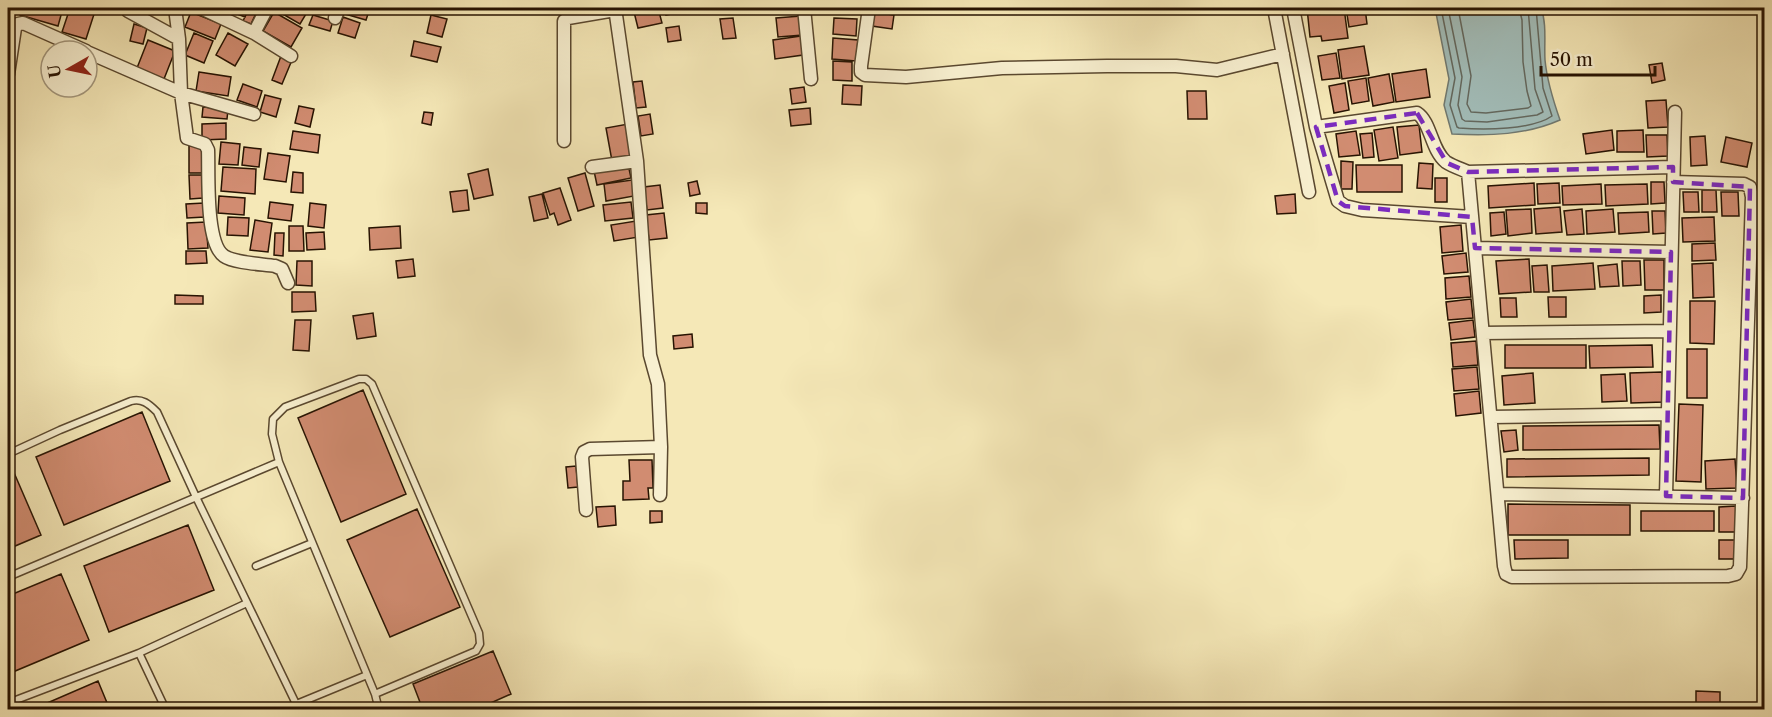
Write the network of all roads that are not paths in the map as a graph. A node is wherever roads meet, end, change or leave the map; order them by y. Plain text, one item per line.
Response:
1 (175, 8) edge
2 (201, 8) edge
3 (267, 8) edge
4 (804, 8) edge
5 (869, 8) edge
6 (1274, 8) edge
7 (1293, 8) edge
8 (615, 9) edge
9 (128, 11) dead end
10 (254, 33) junction
11 (58, 39) edge
12 (179, 39) junction
13 (1283, 54) junction
14 (291, 56) dead end
15 (99, 57) edge
16 (8, 74) edge
17 (811, 79) dead end
18 (182, 93) junction
19 (1675, 112) dead end
20 (254, 114) dead end
21 (1316, 127) junction
22 (564, 141) dead end
23 (637, 161) junction
24 (592, 167) dead end
25 (1673, 167) junction
26 (1468, 172) junction
27 (1673, 182) junction
28 (1309, 192) dead end
29 (1472, 217) junction
30 (1475, 248) junction
31 (1671, 252) junction
32 (288, 283) dead end
33 (1669, 331) junction
34 (1483, 333) junction
35 (1668, 414) junction
36 (1491, 417) junction
37 (661, 447) junction
38 (8, 454) edge
39 (279, 462) junction
40 (1498, 494) junction
41 (660, 495) dead end
42 (1666, 496) junction
43 (196, 497) junction
44 (1743, 498) junction
45 (586, 510) dead end
46 (312, 543) junction
47 (256, 566) dead end
48 (8, 577) edge
49 (247, 603) junction
50 (139, 653) junction
51 (367, 675) junction
52 (375, 694) junction
53 (8, 703) edge
54 (297, 707) edge
55 (166, 710) edge
56 (282, 710) edge
57 (379, 710) edge

1 - 12 street
2 - 10 street
3 - 10 street
4 - 17 street
5 - 13 street
6 - 13 street
7 - 21 street
8 - 22 street
8 - 23 street
9 - 12 street
10 - 14 street
11 - 16 street
12 - 18 street
13 - 28 street
15 - 18 street
18 - 20 street
18 - 32 street
19 - 25 street
21 - 26 street
21 - 29 street
23 - 24 street
23 - 37 street
25 - 26 street
25 - 27 street
26 - 29 street
27 - 31 street
27 - 44 street
29 - 30 street
30 - 31 street
30 - 34 street
31 - 33 street
33 - 34 street
33 - 35 street
34 - 36 street
35 - 36 street
35 - 42 street
36 - 40 street
37 - 41 street
37 - 45 street
38 - 43 lane
39 - 43 lane
39 - 46 lane
39 - 52 lane
40 - 42 street
40 - 44 street
42 - 44 street
43 - 48 lane
43 - 49 lane
46 - 47 lane
46 - 51 lane
49 - 50 lane
49 - 54 lane
50 - 53 lane
50 - 55 lane
51 - 52 lane
51 - 54 lane
52 - 57 lane
54 - 56 lane

